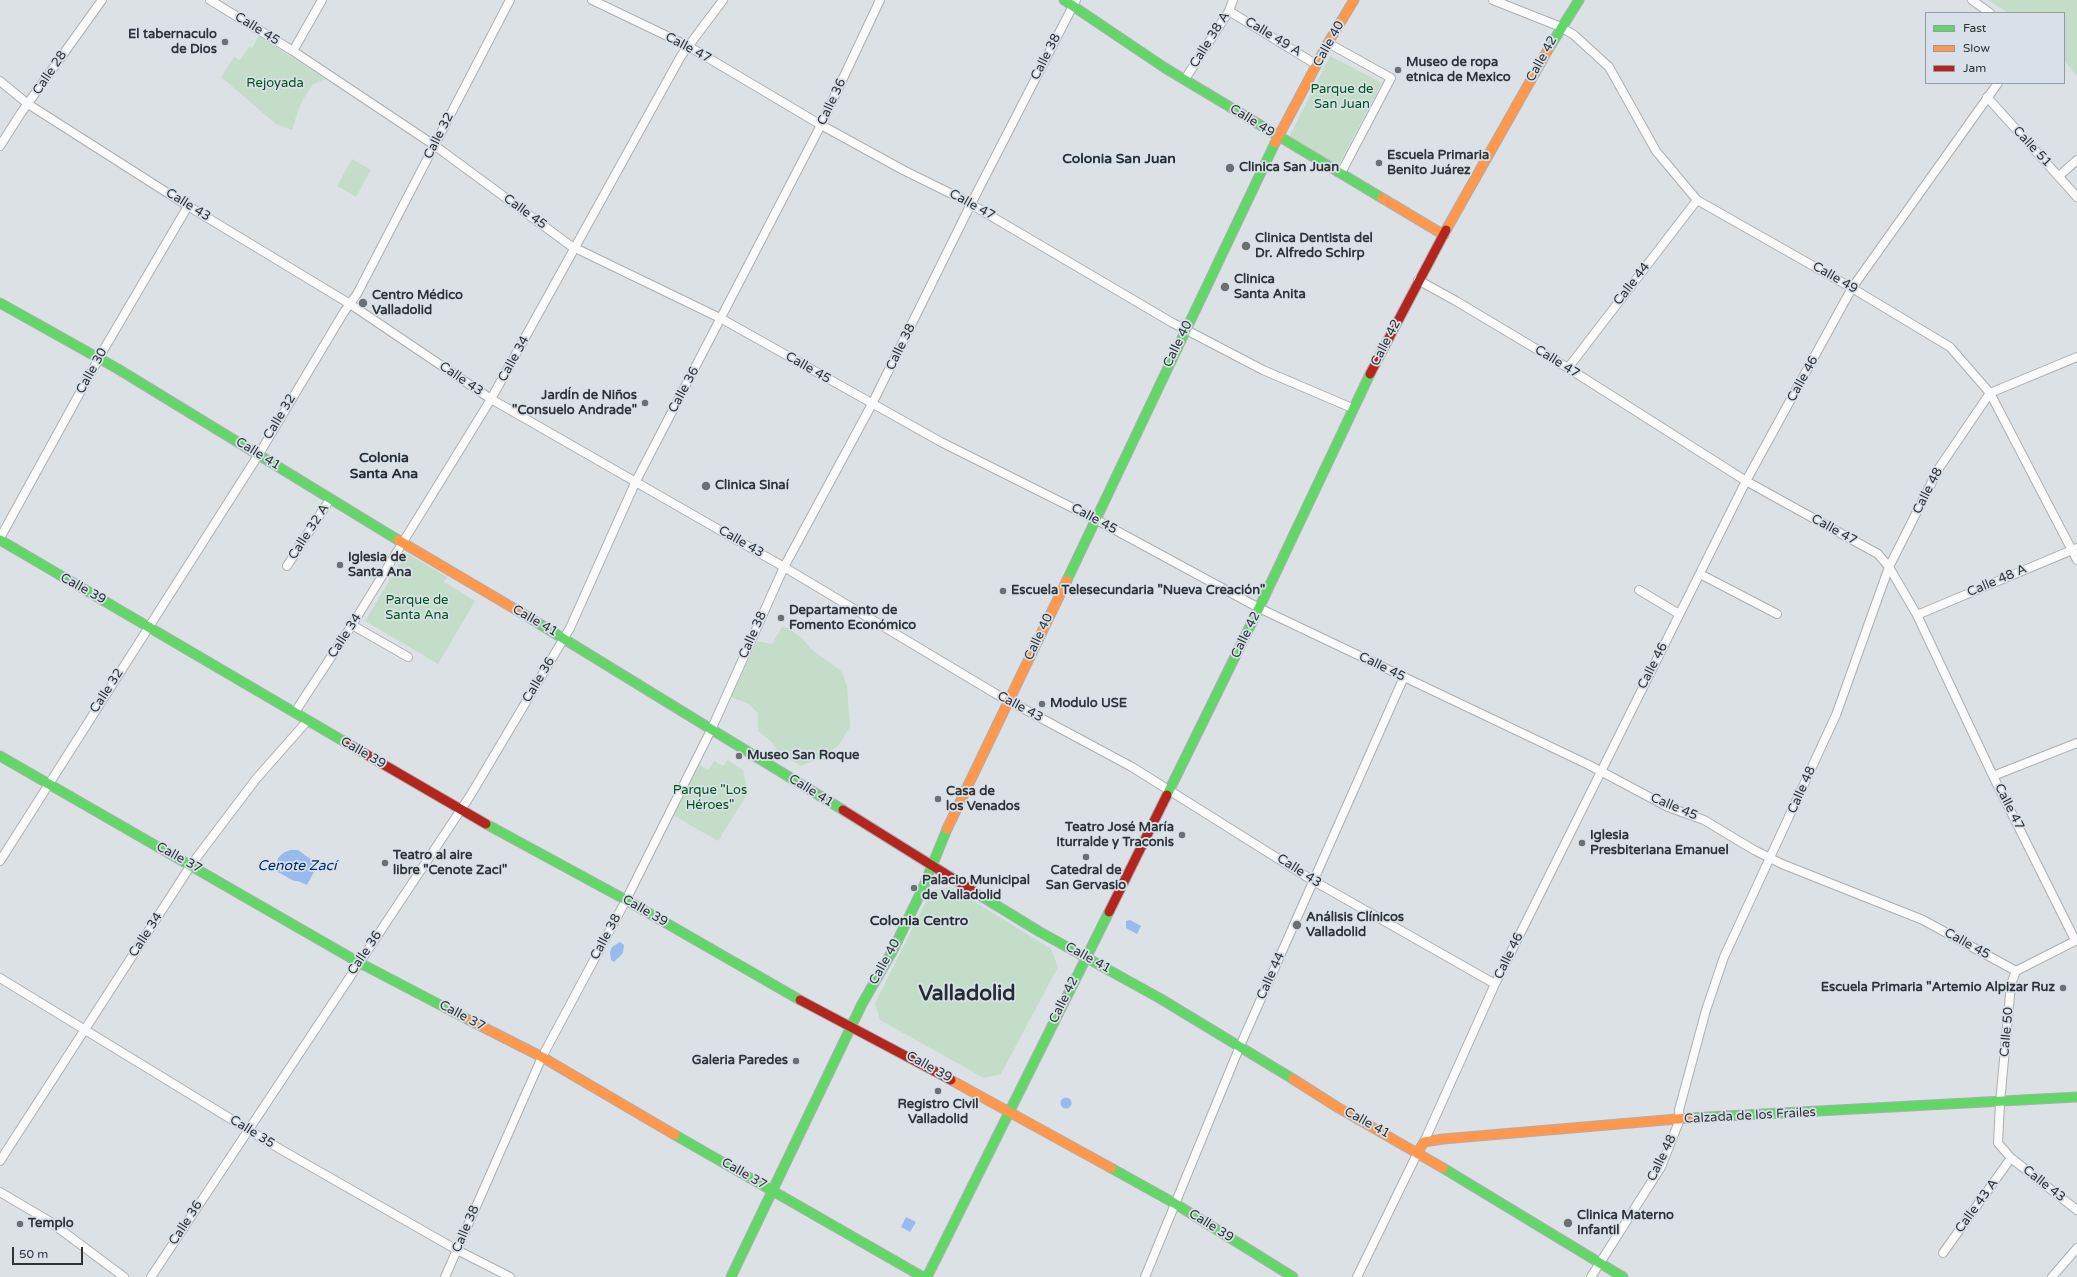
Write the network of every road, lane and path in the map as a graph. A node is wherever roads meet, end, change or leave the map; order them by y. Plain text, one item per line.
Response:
1 (102, 0) edge
2 (210, 0) edge
3 (322, 0) edge
4 (510, 0) edge
5 (592, 0) edge
6 (723, 0) edge
7 (880, 0) edge
8 (1064, 0) edge
9 (1233, 0) edge
10 (1354, 0) edge
11 (1493, 0) edge
12 (1579, 0) edge
13 (1972, 0) edge
14 (1074, 3) edge
15 (1229, 11) junction
16 (1989, 12) edge
17 (1561, 26) junction
18 (1328, 44) junction
19 (688, 46) junction
20 (293, 51) junction
21 (1317, 65) junction
22 (1185, 79) junction
23 (0, 81) edge
24 (1997, 84) edge
25 (1987, 97) junction
26 (28, 104) junction
27 (821, 126) junction
28 (1278, 137) junction
29 (434, 145) junction
30 (0, 146) edge
31 (2077, 160) edge
32 (1341, 173) junction
33 (2059, 176) junction
34 (2077, 196) edge
35 (1697, 200) junction
36 (971, 204) junction
37 (188, 206) junction
38 (1444, 234) junction
39 (576, 248) junction
40 (1418, 280) junction
41 (1852, 288) junction
42 (0, 302) edge
43 (350, 304) junction
44 (722, 318) junction
45 (1185, 329) junction
46 (2077, 357) edge
47 (99, 358) junction
48 (1568, 368) junction
49 (1990, 393) junction
50 (491, 399) junction
51 (872, 404) junction
52 (1352, 408) junction
53 (259, 454) junction
54 (636, 481) junction
55 (1746, 481) junction
56 (330, 499) junction
57 (1095, 519) junction
58 (0, 539) edge
59 (402, 543) junction
60 (2074, 549) edge
61 (2077, 560) edge
62 (287, 566) dead end
63 (784, 567) junction
64 (1890, 567) junction
65 (1700, 574) junction
66 (1639, 590) dead end
67 (1259, 608) junction
68 (1679, 614) junction
69 (1776, 614) dead end
70 (1917, 615) junction
71 (352, 625) junction
72 (149, 626) junction
73 (564, 638) junction
74 (408, 657) dead end
75 (1404, 677) junction
76 (1009, 701) junction
77 (294, 712) junction
78 (308, 720) junction
79 (712, 728) junction
80 (2077, 743) edge
81 (0, 756) edge
82 (1601, 772) junction
83 (1994, 776) junction
84 (47, 785) junction
85 (1170, 790) junction
86 (461, 810) junction
87 (1771, 859) junction
88 (0, 861) edge
89 (191, 865) junction
90 (932, 865) junction
91 (1312, 880) junction
92 (626, 900) junction
93 (2076, 940) edge
94 (1085, 957) junction
95 (358, 962) junction
96 (2016, 971) junction
97 (0, 978) edge
98 (1495, 984) junction
99 (852, 1026) junction
100 (85, 1030) junction
101 (1240, 1046) junction
102 (542, 1057) junction
103 (2077, 1097) edge
104 (2000, 1103) junction
105 (1008, 1111) junction
106 (1680, 1119) junction
107 (248, 1129) junction
108 (1424, 1142) junction
109 (1418, 1152) junction
110 (2010, 1158) junction
111 (0, 1161) edge
112 (772, 1191) junction
113 (0, 1192) edge
114 (1174, 1203) junction
115 (2077, 1210) edge
116 (2077, 1248) edge
117 (457, 1250) junction
118 (1943, 1253) dead end
119 (1600, 1262) junction
120 (124, 1277) edge
121 (150, 1277) edge
122 (445, 1277) edge
123 (510, 1277) edge
124 (731, 1277) edge
125 (923, 1277) edge
126 (927, 1277) edge
127 (1145, 1277) edge
128 (1293, 1277) edge
129 (1357, 1277) edge
130 (1591, 1277) edge
131 (1623, 1277) edge
132 (2052, 1277) edge

1 - 26 street, Calle 28
2 - 20 street, Calle 45
3 - 20 street
4 - 29 street, Calle 32
5 - 19 street, Calle 47
6 - 19 street, Calle 34
7 - 27 street, Calle 36
8 - 14 main road, Calle 49
9 - 15 street, Calle 38 A
10 - 18 main road, Calle 40
11 - 17 street
12 - 17 main road, Calle 42
13 - 16 street
14 - 22 main road, Calle 49
14 - 36 street, Calle 38
15 - 21 street, Calle 49 A
15 - 22 street, Calle 38 A
17 - 35 street, Calle 49
17 - 38 main road, Calle 42
18 - 21 main road, Calle 40
18 - 32 street
19 - 27 street, Calle 47
19 - 39 street, Calle 34
20 - 29 street, Calle 45
21 - 28 main road, Calle 40
22 - 28 main road, Calle 49
23 - 26 street, Calle 43
24 - 25 street, Calle 46
25 - 33 street, Calle 51
25 - 41 street, Calle 46
26 - 30 street, Calle 28
26 - 37 street, Calle 43
27 - 36 street, Calle 47
27 - 44 street, Calle 36
28 - 32 main road, Calle 49
28 - 45 main road, Calle 40
29 - 39 street, Calle 45
29 - 43 street, Calle 32
31 - 33 street
32 - 38 main road, Calle 49
33 - 34 street, Calle 51
35 - 41 street, Calle 49
35 - 48 street, Calle 44
36 - 45 street, Calle 47
36 - 51 street, Calle 38
37 - 43 street, Calle 43
37 - 47 street, Calle 30
38 - 40 main road, Calle 42
39 - 44 street, Calle 45
39 - 50 street, Calle 34
40 - 48 street, Calle 47
40 - 52 main road, Calle 42
41 - 49 street, Calle 49
41 - 55 street, Calle 46
42 - 47 main road, Calle 41
43 - 50 street, Calle 43
43 - 53 street, Calle 32
44 - 51 street, Calle 45
44 - 54 street, Calle 36
45 - 52 street, Calle 47
45 - 57 main road, Calle 40
46 - 49 street
47 - 53 main road, Calle 41
47 - 58 street, Calle 30
48 - 55 street, Calle 47
49 - 60 street, Calle 49
49 - 64 street, Calle 48
50 - 54 street, Calle 43
50 - 59 street, Calle 34
51 - 57 street, Calle 45
51 - 63 street, Calle 38
52 - 67 main road, Calle 42
53 - 56 main road, Calle 41
53 - 72 street, Calle 32
54 - 63 street, Calle 43
54 - 73 street, Calle 36
55 - 64 street, Calle 47
55 - 65 street, Calle 46
56 - 59 main road, Calle 41
56 - 62 street, Calle 32 A
57 - 67 street, Calle 45
57 - 76 main road, Calle 40
58 - 72 main road, Calle 39
59 - 71 street, Calle 34
59 - 73 main road, Calle 41
60 - 61 street, Calle 49
60 - 70 street, Calle 48 A
63 - 76 street, Calle 43
63 - 79 street, Calle 38
64 - 70 street, Calle 47
64 - 87 street, Calle 48
65 - 68 street, Calle 46
65 - 69 street
66 - 68 street
67 - 75 street, Calle 45
67 - 85 main road, Calle 42
68 - 82 street, Calle 46
70 - 83 street, Calle 47
71 - 74 street
71 - 77 street, Calle 34
72 - 77 main road, Calle 39
72 - 84 street, Calle 32
73 - 79 main road, Calle 41
73 - 86 street, Calle 36
75 - 82 street, Calle 45
75 - 91 street, Calle 44
76 - 85 street, Calle 43
76 - 90 main road, Calle 40
77 - 78 main road, Calle 39
78 - 86 main road, Calle 39
78 - 89 street, Calle 34
79 - 90 main road, Calle 41
79 - 92 street, Calle 38
80 - 83 street
81 - 84 main road, Calle 37
82 - 87 street, Calle 45
82 - 98 street, Calle 46
83 - 93 street, Calle 47
84 - 88 street, Calle 32
84 - 89 main road, Calle 37
85 - 91 street, Calle 43
85 - 94 main road, Calle 42
86 - 92 main road, Calle 39
86 - 95 street, Calle 36
87 - 96 street, Calle 45
87 - 106 street, Calle 48
89 - 95 main road, Calle 37
89 - 100 street, Calle 34
90 - 94 main road, Calle 41
90 - 99 main road, Calle 40
91 - 98 street, Calle 43
91 - 101 street, Calle 44
92 - 99 main road, Calle 39
92 - 102 street, Calle 38
93 - 96 street
94 - 101 main road, Calle 41
94 - 105 main road, Calle 42
95 - 102 main road, Calle 37
95 - 107 street, Calle 36
96 - 104 street, Calle 50
97 - 100 street, Calle 35
98 - 108 street, Calle 46
99 - 105 main road, Calle 39
99 - 112 main road, Calle 40
100 - 107 street, Calle 35
100 - 111 street, Calle 34
101 - 109 main road, Calle 41
101 - 114 street, Calle 44
102 - 112 main road, Calle 37
102 - 117 street, Calle 38
103 - 104 main road, Calzada de los Frailes
104 - 106 main road, Calzada de los Frailes
104 - 110 street, Calle 50
105 - 114 main road, Calle 39
105 - 126 main road, Calle 42
106 - 108 main road, Calzada de los Frailes
106 - 119 street, Calle 48
107 - 117 street, Calle 35
107 - 121 street, Calle 36
108 - 109 main road, Calle 46
109 - 119 main road, Calle 41
109 - 129 street, Calle 46
110 - 115 street, Calle 43
110 - 118 street, Calle 43 A
112 - 124 main road, Calle 40
112 - 125 main road, Calle 37
113 - 120 street
114 - 127 street, Calle 44
114 - 128 main road, Calle 39
116 - 132 street
117 - 122 street, Calle 38
117 - 123 street, Calle 35
119 - 130 street, Calle 48
119 - 131 main road, Calle 41

